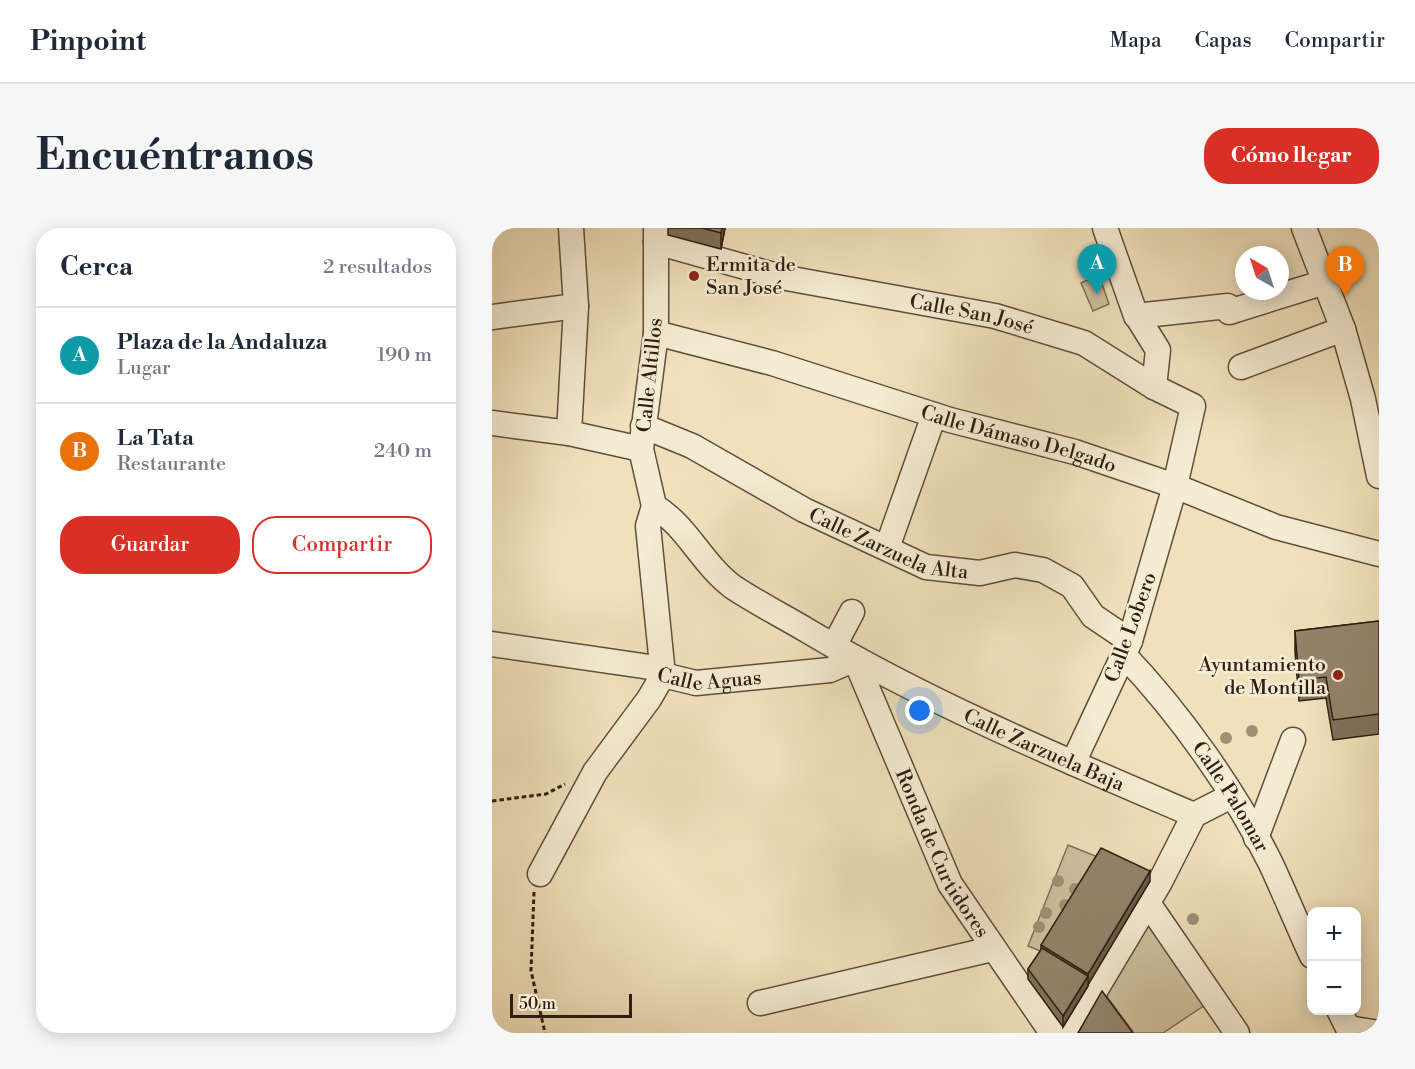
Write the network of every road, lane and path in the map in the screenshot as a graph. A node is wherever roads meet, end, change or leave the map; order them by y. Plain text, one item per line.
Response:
1 (571, 228) edge
2 (1105, 228) edge
3 (1304, 228) edge
4 (656, 235) edge
5 (1324, 282) junction
6 (576, 306) junction
7 (1136, 316) junction
8 (492, 317) edge
9 (1343, 329) junction
10 (656, 333) junction
11 (1241, 368) dead end
12 (1154, 387) junction
13 (1371, 396) edge
14 (934, 414) junction
15 (492, 423) edge
16 (569, 433) junction
17 (642, 437) junction
18 (1379, 476) edge
19 (1175, 486) junction
20 (654, 506) junction
21 (887, 548) junction
22 (1379, 554) edge
23 (852, 612) dead end
24 (492, 644) edge
25 (834, 646) junction
26 (1127, 648) junction
27 (855, 659) junction
28 (663, 675) junction
29 (1293, 740) dead end
30 (1073, 763) junction
31 (595, 772) junction
32 (1231, 796) junction
33 (492, 801) edge
34 (1194, 815) junction
35 (1256, 838) junction
36 (540, 874) joint
37 (1148, 903) junction
38 (1307, 947) edge
39 (993, 949) junction
40 (760, 1003) dead end
41 (1341, 1015) edge
42 (545, 1033) edge
43 (1052, 1033) edge
44 (1070, 1033) edge
45 (1237, 1033) edge
46 (1378, 1033) edge

1 - 6 street
2 - 7 street
3 - 5 street
4 - 10 street, Calle Altillos
4 - 12 street, Calle San José
5 - 7 street
5 - 9 street
6 - 8 street
6 - 16 street
7 - 12 street
9 - 11 street
9 - 13 street
10 - 14 street, Calle Dámaso Delgado
10 - 17 street, Calle Altillos
12 - 19 street, Calle San José
13 - 18 street
14 - 19 street, Calle Dámaso Delgado
14 - 21 street
15 - 16 street, Calle Zarzuela Alta
16 - 17 street, Calle Zarzuela Alta
17 - 20 street
17 - 21 street, Calle Zarzuela Alta
19 - 22 street, Calle Dámaso Delgado
19 - 26 street, Calle Lobero
20 - 25 street, Calle Zarzuela Baja
20 - 28 street
21 - 26 street, Calle Zarzuela Alta
23 - 25 street
24 - 28 street, Calle Aguas
25 - 27 street, Calle Zarzuela Baja
26 - 30 street, Calle Lobero
26 - 32 street, Calle Palomar
27 - 28 street, Calle Aguas
27 - 30 street, Calle Zarzuela Baja
27 - 39 street, Ronda de Curtidores
28 - 31 street
29 - 35 street
30 - 34 street, Calle Zarzuela Baja
31 - 33 path
31 - 36 street
32 - 34 street
32 - 35 street, Calle Palomar
34 - 37 street
35 - 38 street, Calle Palomar
36 - 42 path
37 - 44 street
37 - 45 street
39 - 40 street
39 - 43 street, Ronda de Curtidores
41 - 46 street

